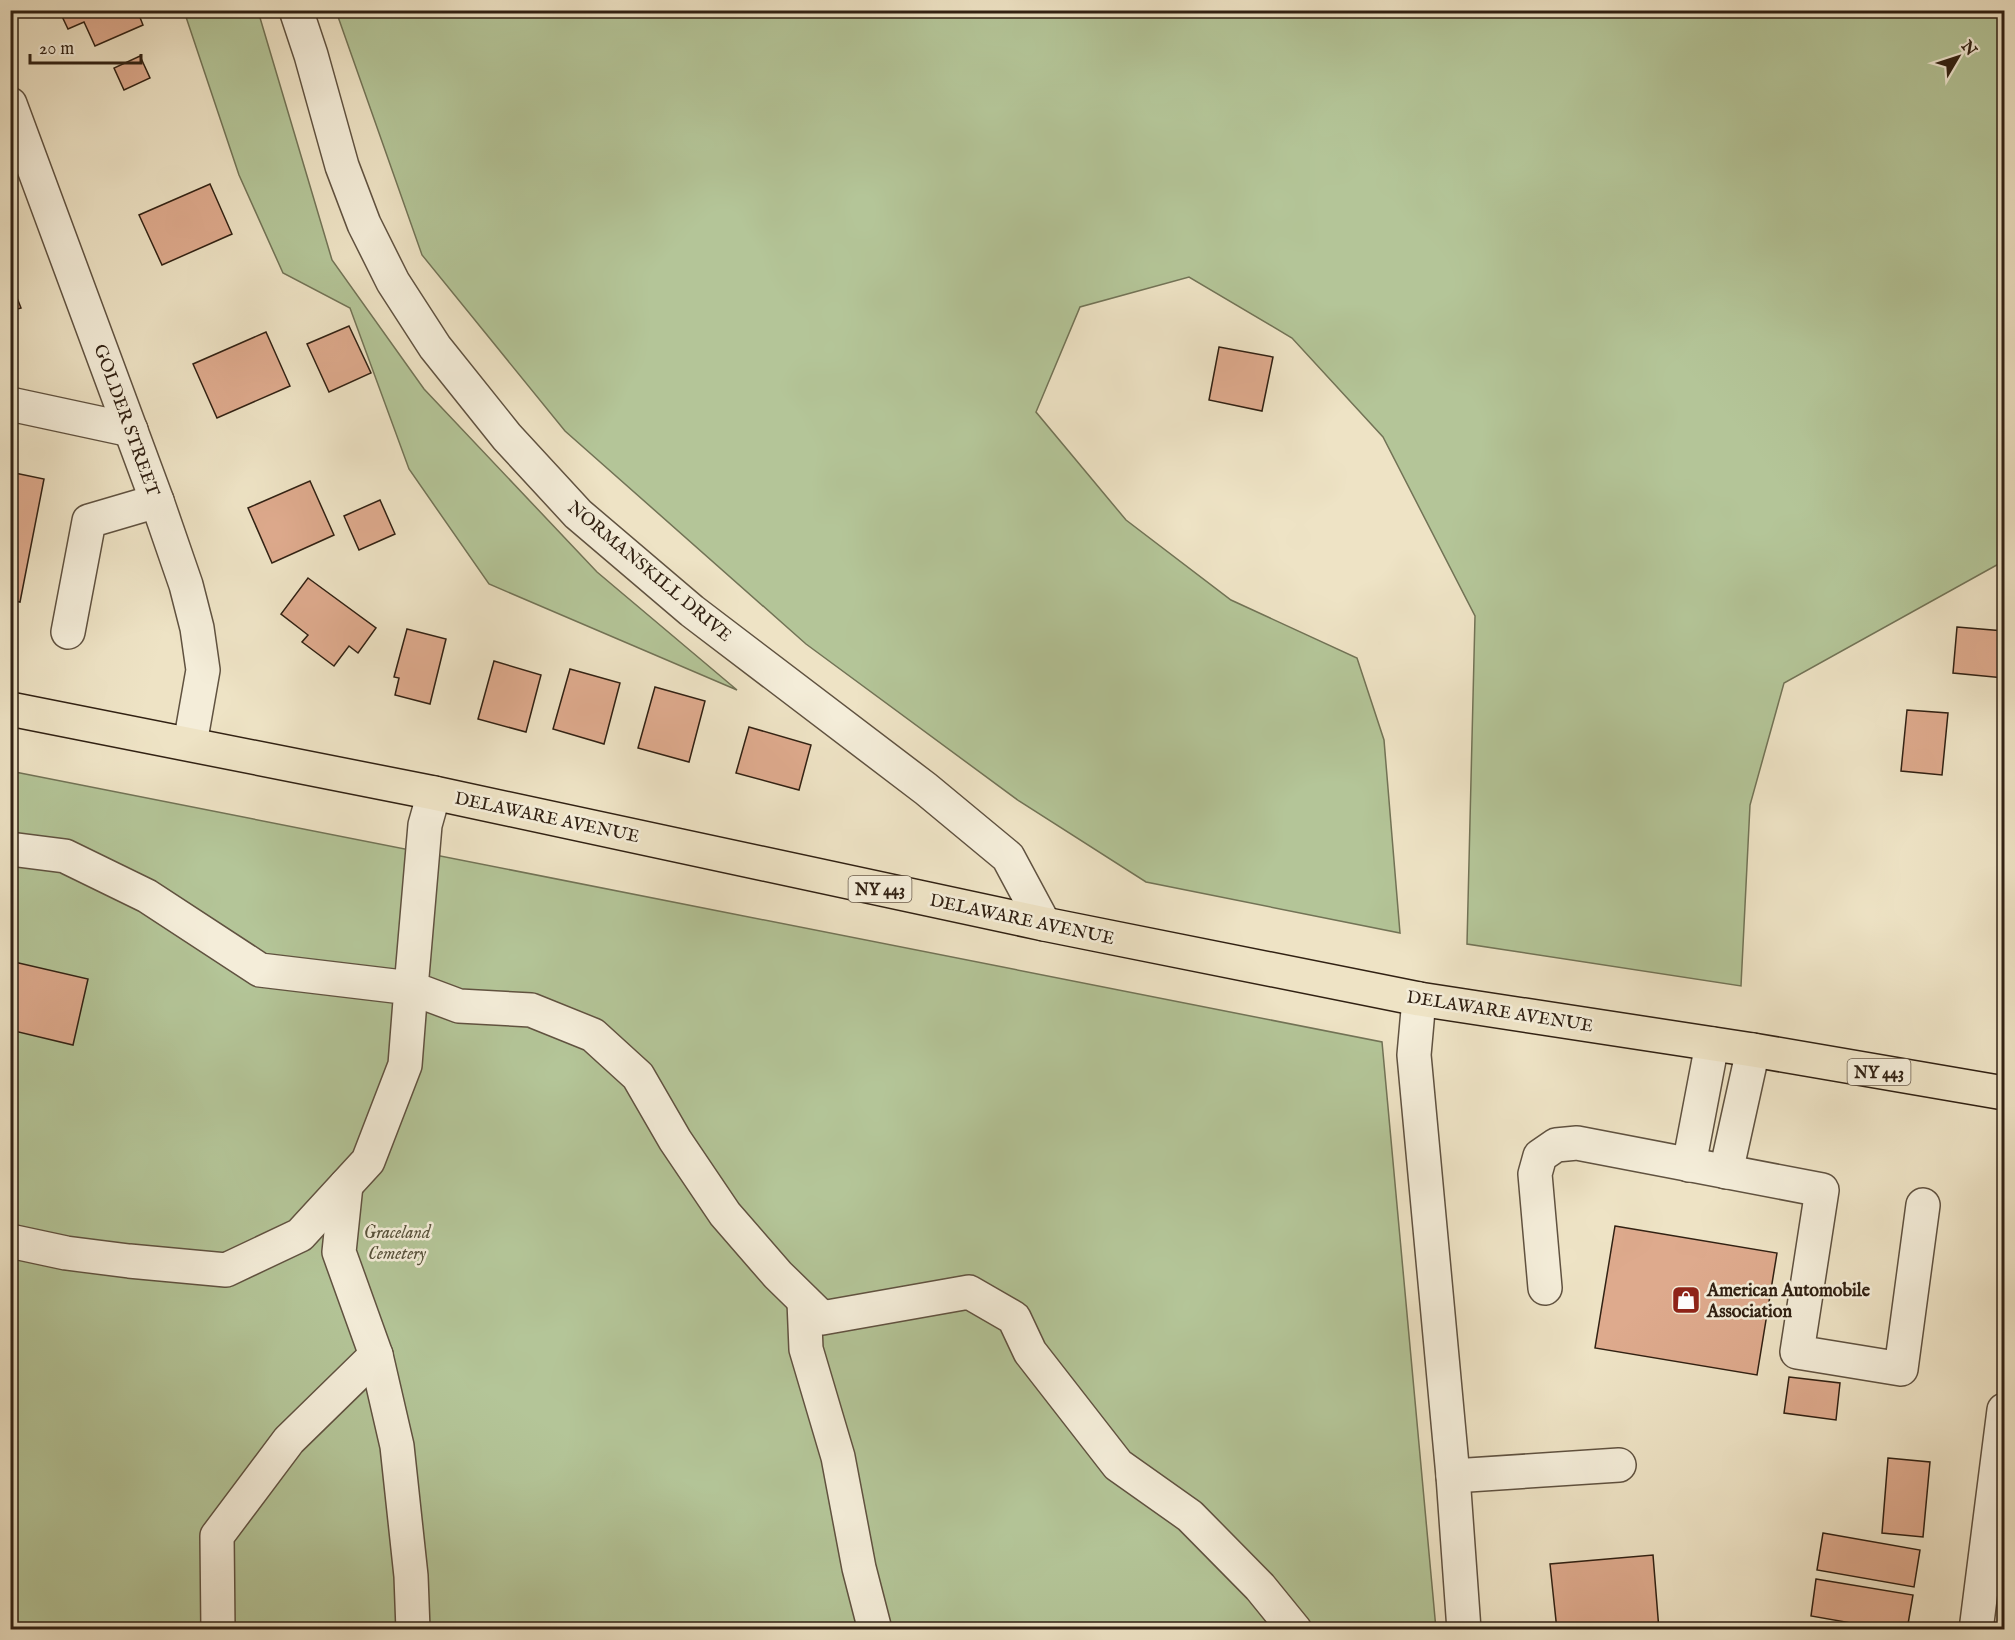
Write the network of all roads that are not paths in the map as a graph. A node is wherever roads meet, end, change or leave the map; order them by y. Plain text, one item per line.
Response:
1 (296, 10) edge
2 (10, 104) edge
3 (10, 404) edge
4 (131, 430) junction
5 (157, 501) junction
6 (68, 632) dead end
7 (10, 709) edge
8 (190, 744) junction
9 (434, 793) junction
10 (10, 849) edge
11 (1044, 924) junction
12 (411, 988) junction
13 (1419, 999) junction
14 (1712, 1044) junction
15 (1753, 1050) junction
16 (2004, 1093) edge
17 (1689, 1165) junction
18 (1726, 1172) junction
19 (346, 1185) junction
20 (1923, 1205) dead end
21 (10, 1240) edge
22 (1545, 1288) dead end
23 (804, 1301) junction
24 (376, 1355) junction
25 (2004, 1410) edge
26 (1619, 1465) dead end
27 (1453, 1476) junction
28 (218, 1629) edge
29 (412, 1629) edge
30 (875, 1629) edge
31 (1295, 1629) edge
32 (1464, 1629) edge
33 (1976, 1629) edge

1 - 11 street, NORMANSKILL DRIVE
2 - 4 street, GOLDER STREET
3 - 4 street
4 - 5 street, GOLDER STREET
5 - 6 street
5 - 8 street, GOLDER STREET
7 - 8 main road, DELAWARE AVENUE / NY 443
8 - 9 main road, DELAWARE AVENUE / NY 443
9 - 11 main road, DELAWARE AVENUE / NY 443
9 - 12 street
10 - 12 street
11 - 13 main road, DELAWARE AVENUE / NY 443
12 - 19 street
12 - 23 street
13 - 14 main road, DELAWARE AVENUE / NY 443
13 - 27 street
14 - 15 main road, DELAWARE AVENUE / NY 443
14 - 17 street
15 - 16 main road, DELAWARE AVENUE / NY 443
15 - 18 street
17 - 18 street
17 - 22 street
18 - 20 street
19 - 21 street
19 - 24 street
23 - 30 street
23 - 31 street
24 - 28 street
24 - 29 street
25 - 33 street
26 - 27 street
27 - 32 street

